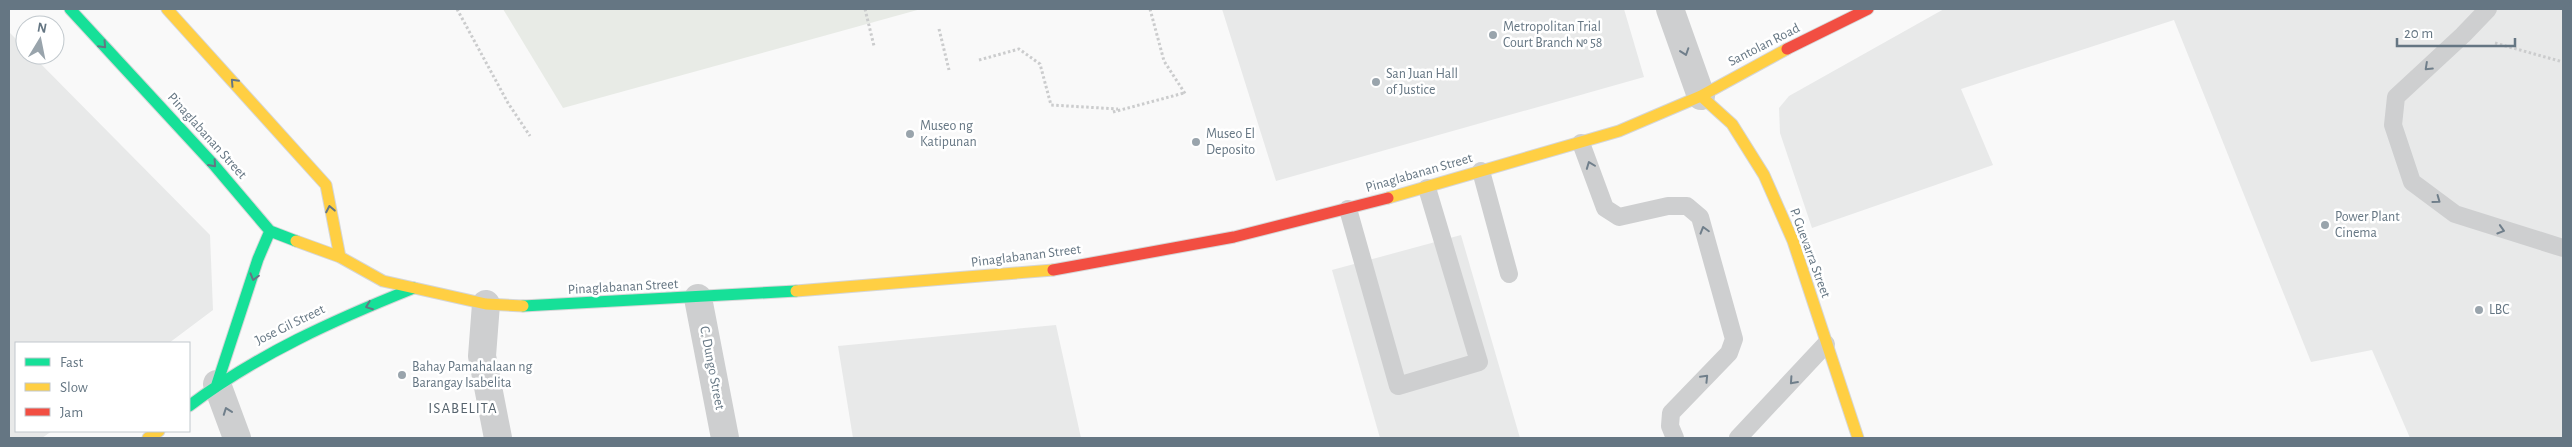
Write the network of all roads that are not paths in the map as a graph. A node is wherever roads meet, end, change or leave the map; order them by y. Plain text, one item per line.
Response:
1 (70, 9) edge
2 (167, 9) edge
3 (1670, 9) edge
4 (1868, 9) edge
5 (2488, 9) edge
6 (1701, 96) junction
7 (1581, 143) junction
8 (1481, 171) junction
9 (1427, 188) junction
10 (1348, 209) junction
11 (270, 231) junction
12 (2563, 248) edge
13 (340, 257) junction
14 (1508, 274) dead end
15 (414, 288) junction
16 (698, 298) junction
17 (486, 304) junction
18 (1826, 344) junction
19 (217, 384) junction
20 (190, 405) edge
21 (236, 438) edge
22 (498, 438) edge
23 (725, 438) edge
24 (1675, 438) edge
25 (1738, 438) edge
26 (1858, 438) edge

1 -> 11 main road, Pinaglabanan Street
13 -> 2 main road
3 -> 6 street
4 - 6 main road, Santolan Road
5 -> 12 lane
6 - 7 main road, Pinaglabanan Street
6 - 18 main road, P. Guevarra Street
7 - 8 main road, Pinaglabanan Street
24 -> 7 lane
8 - 9 main road, Pinaglabanan Street
8 - 14 lane
9 - 10 main road, Pinaglabanan Street
9 - 10 lane
10 - 16 main road, Pinaglabanan Street
11 - 13 main road, Pinaglabanan Street
11 -> 19 main road
13 - 15 main road, Pinaglabanan Street
15 - 17 main road, Pinaglabanan Street
15 -> 19 main road, Jose Gil Street
16 - 17 main road, Pinaglabanan Street
16 - 23 street, C. Dungo Street
17 - 22 street
18 -> 25 lane
18 - 26 main road, P. Guevarra Street
19 - 20 main road, Jose Gil Street
21 -> 19 street

